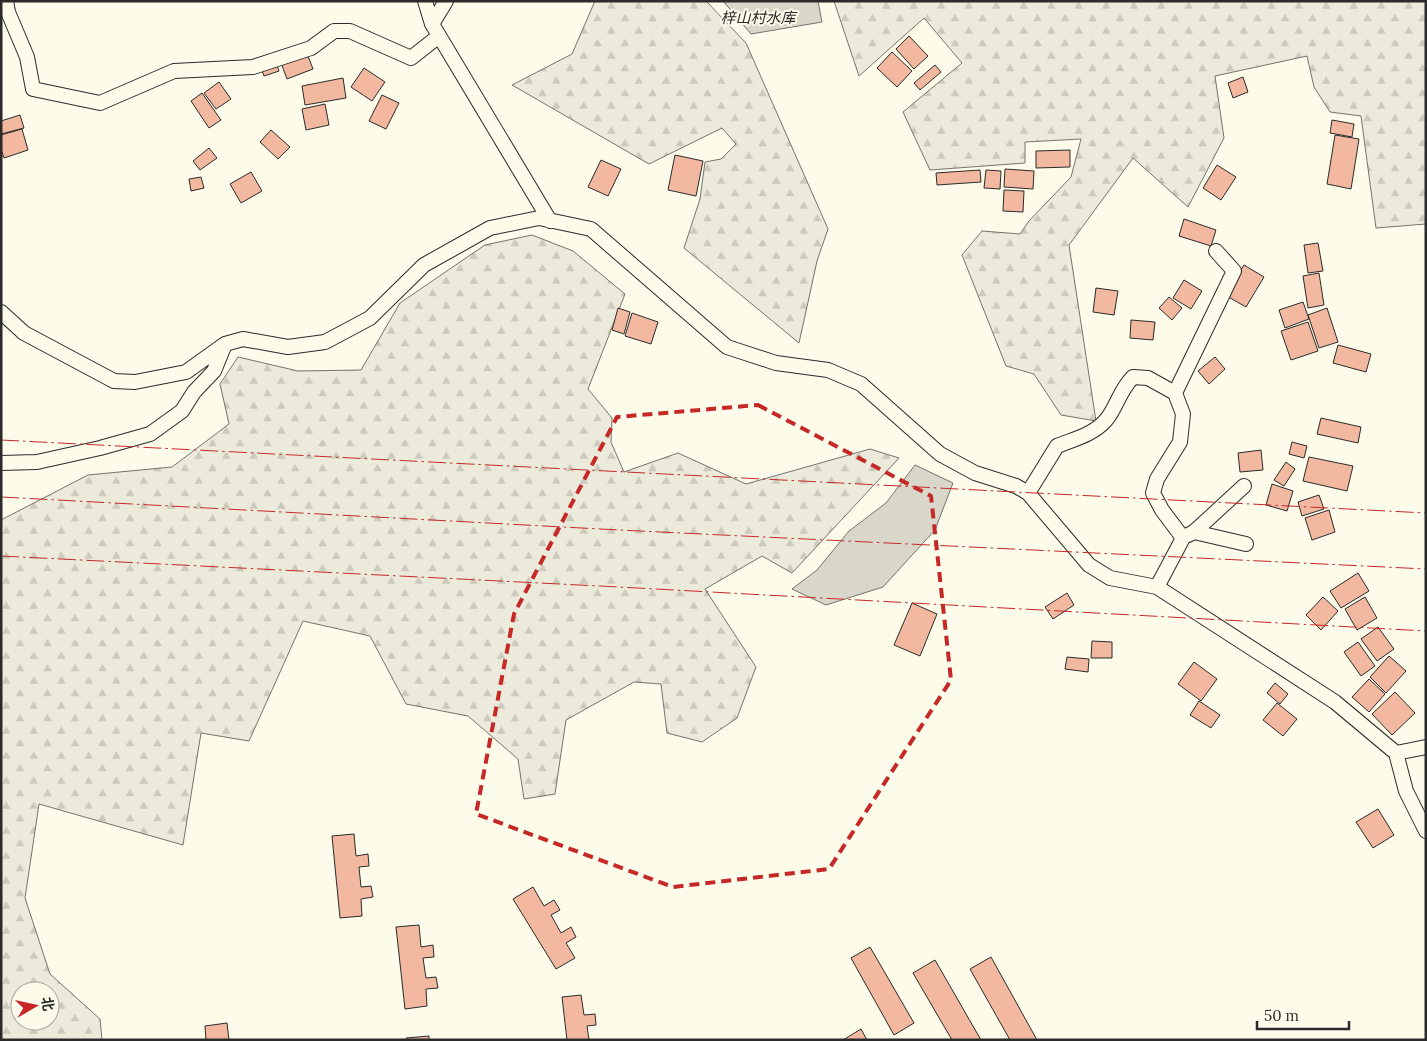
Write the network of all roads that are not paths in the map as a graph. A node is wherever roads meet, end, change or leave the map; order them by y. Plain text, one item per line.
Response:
1 (6, 1) edge
2 (425, 1) edge
3 (446, 1) edge
4 (435, 30) junction
5 (550, 220) junction
6 (1216, 251) dead end
7 (1, 312) edge
8 (224, 344) junction
9 (1175, 393) junction
10 (1, 463) edge
11 (1244, 486) dead end
12 (1028, 493) junction
13 (1188, 535) junction
14 (1246, 544) dead end
15 (1157, 587) junction
16 (1426, 747) edge
17 (1396, 753) junction
18 (1426, 831) edge

1 - 4 street
2 - 4 street
3 - 4 street
4 - 5 street
5 - 8 street
5 - 12 street
6 - 9 street
7 - 8 street
8 - 10 street
9 - 12 street
9 - 13 street
11 - 13 street
12 - 15 street
13 - 14 street
13 - 15 street
15 - 17 street
16 - 17 street
17 - 18 street

